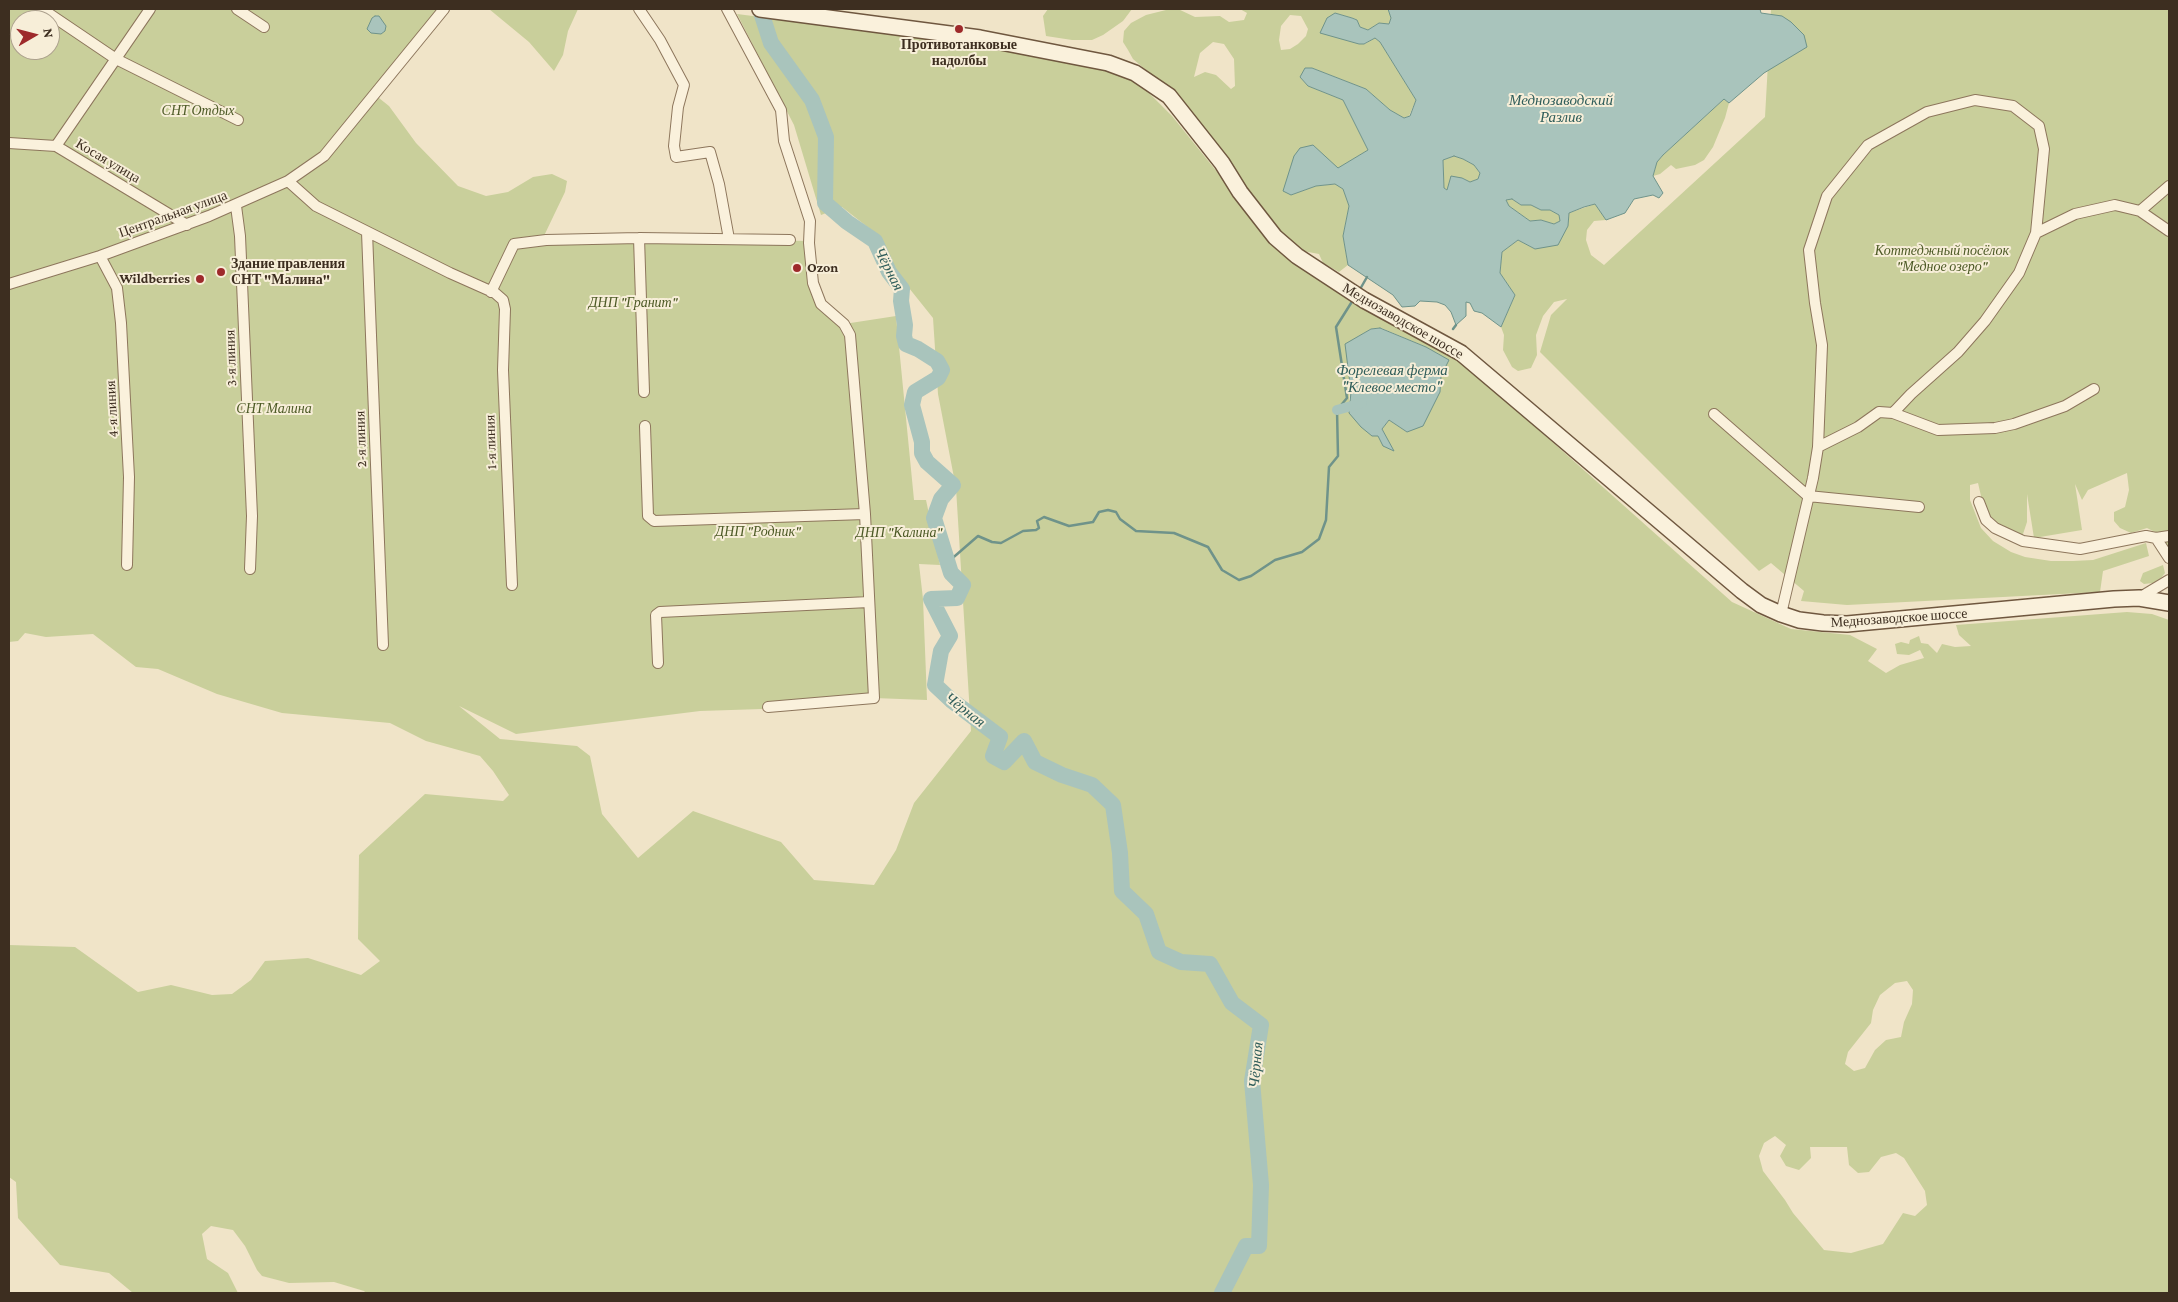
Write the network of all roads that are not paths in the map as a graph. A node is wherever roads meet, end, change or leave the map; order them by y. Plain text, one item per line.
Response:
1 (42, 9) edge
2 (150, 9) edge
3 (237, 9) edge
4 (444, 9) edge
5 (639, 9) edge
6 (727, 9) edge
7 (760, 9) edge
8 (264, 27) dead end
9 (116, 59) junction
10 (238, 120) dead end
11 (9, 143) edge
12 (56, 146) junction
13 (288, 182) junction
14 (2169, 186) edge
15 (236, 206) junction
16 (2140, 211) junction
17 (187, 225) junction
18 (2169, 231) edge
19 (367, 232) junction
20 (2036, 232) junction
21 (639, 238) junction
22 (729, 239) junction
23 (809, 241) junction
24 (100, 256) junction
25 (9, 284) edge
26 (491, 292) junction
27 (2094, 389) dead end
28 (644, 392) dead end
29 (1893, 413) junction
30 (1714, 414) dead end
31 (645, 426) dead end
32 (1818, 447) junction
33 (1808, 496) junction
34 (1979, 502) dead end
35 (1919, 507) dead end
36 (865, 514) junction
37 (2169, 536) edge
38 (2156, 538) junction
39 (2169, 558) edge
40 (127, 565) dead end
41 (250, 569) dead end
42 (2169, 580) edge
43 (512, 584) dead end
44 (2139, 598) junction
45 (869, 602) junction
46 (2169, 603) edge
47 (1781, 614) junction
48 (383, 645) dead end
49 (658, 663) dead end
50 (768, 707) dead end

1 - 9 street
2 - 9 street
3 - 8 street
4 - 13 street, Центральная улица
5 - 22 street
6 - 23 street
7 - 47 main road, Меднозаводское шоссе
9 - 10 street
9 - 12 street
11 - 12 street, Косая улица
12 - 17 street, Косая улица
13 - 15 street, Центральная улица
13 - 19 street
14 - 16 street
15 - 17 street, Центральная улица
15 - 41 street, 3-я линия
16 - 18 street
16 - 20 street
17 - 24 street, Центральная улица
19 - 26 street
19 - 48 street, 2-я линия
20 - 29 street
20 - 32 street
21 - 22 street
21 - 26 street
21 - 28 street
22 - 23 street
23 - 36 street
24 - 25 street, Центральная улица
24 - 40 street, 4-я линия
26 - 43 street, 1-я линия
27 - 29 street
29 - 32 street
30 - 33 street
31 - 36 street
32 - 33 street
33 - 35 street
33 - 47 street
34 - 38 street
36 - 45 street
37 - 38 street
38 - 39 street
42 - 44 street
44 - 46 main road, Меднозаводское шоссе
44 - 47 main road, Меднозаводское шоссе
45 - 49 street
45 - 50 street

